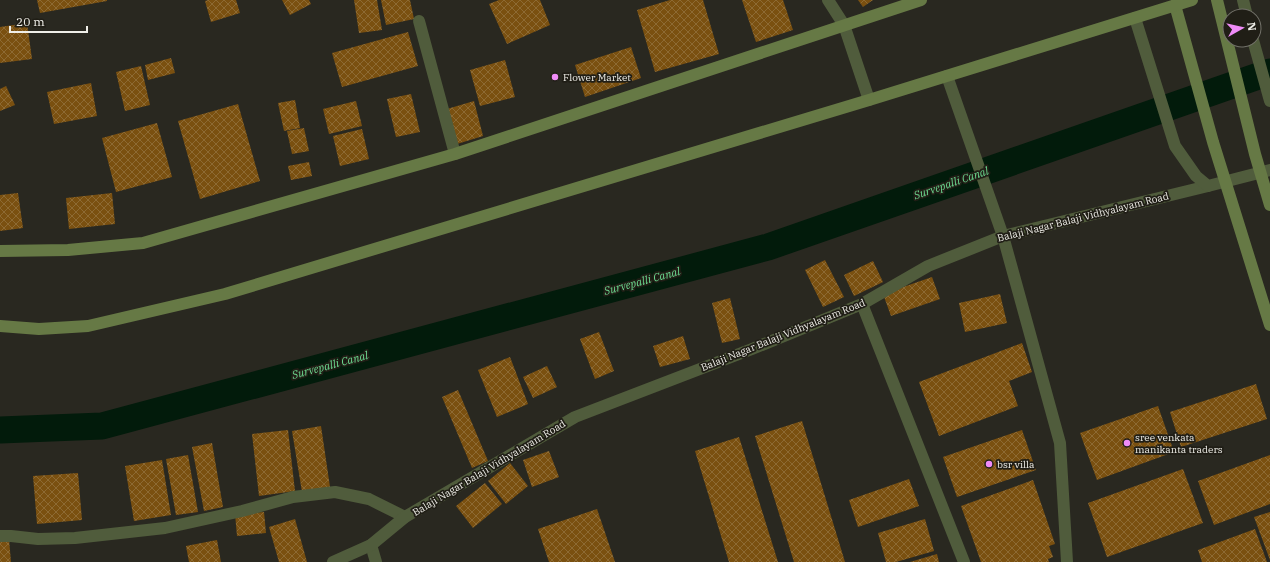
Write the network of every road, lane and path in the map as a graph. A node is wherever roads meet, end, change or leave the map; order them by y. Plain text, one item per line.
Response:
1 (828, 0) edge
2 (921, 0) edge
3 (1192, 0) edge
4 (1217, 0) edge
5 (1175, 5) junction
6 (1135, 18) junction
7 (419, 21) dead end
8 (844, 25) junction
9 (1256, 48) edge
10 (947, 76) junction
11 (869, 100) junction
12 (1270, 101) edge
13 (455, 154) junction
14 (1265, 172) edge
15 (1225, 182) junction
16 (1208, 186) junction
17 (1270, 206) edge
18 (1003, 236) junction
19 (0, 251) edge
20 (862, 304) junction
21 (1270, 325) edge
22 (0, 326) edge
23 (405, 517) junction
24 (0, 536) edge
25 (371, 545) junction
26 (333, 562) edge
27 (376, 562) edge
28 (964, 562) edge
29 (1067, 562) edge

1 - 8 street
2 - 8 main road
3 - 5 main road
4 - 14 main road
5 - 6 main road
5 - 15 main road
6 - 10 main road
6 - 16 street
7 - 13 street
8 - 11 street
8 - 13 main road
9 - 12 street
10 - 11 main road
10 - 18 street
11 - 22 main road
13 - 19 main road
14 - 15 street, Balaji Nagar Balaji Vidhyalayam Road
14 - 17 main road
15 - 16 street, Balaji Nagar Balaji Vidhyalayam Road
15 - 21 main road
16 - 18 street, Balaji Nagar Balaji Vidhyalayam Road
18 - 20 street, Balaji Nagar Balaji Vidhyalayam Road
18 - 29 street
20 - 23 street, Balaji Nagar Balaji Vidhyalayam Road
20 - 28 street
23 - 24 street
23 - 25 street, Balaji Nagar Balaji Vidhyalayam Road
25 - 26 street, Balaji Nagar Balaji Vidhyalayam Road
25 - 27 street

